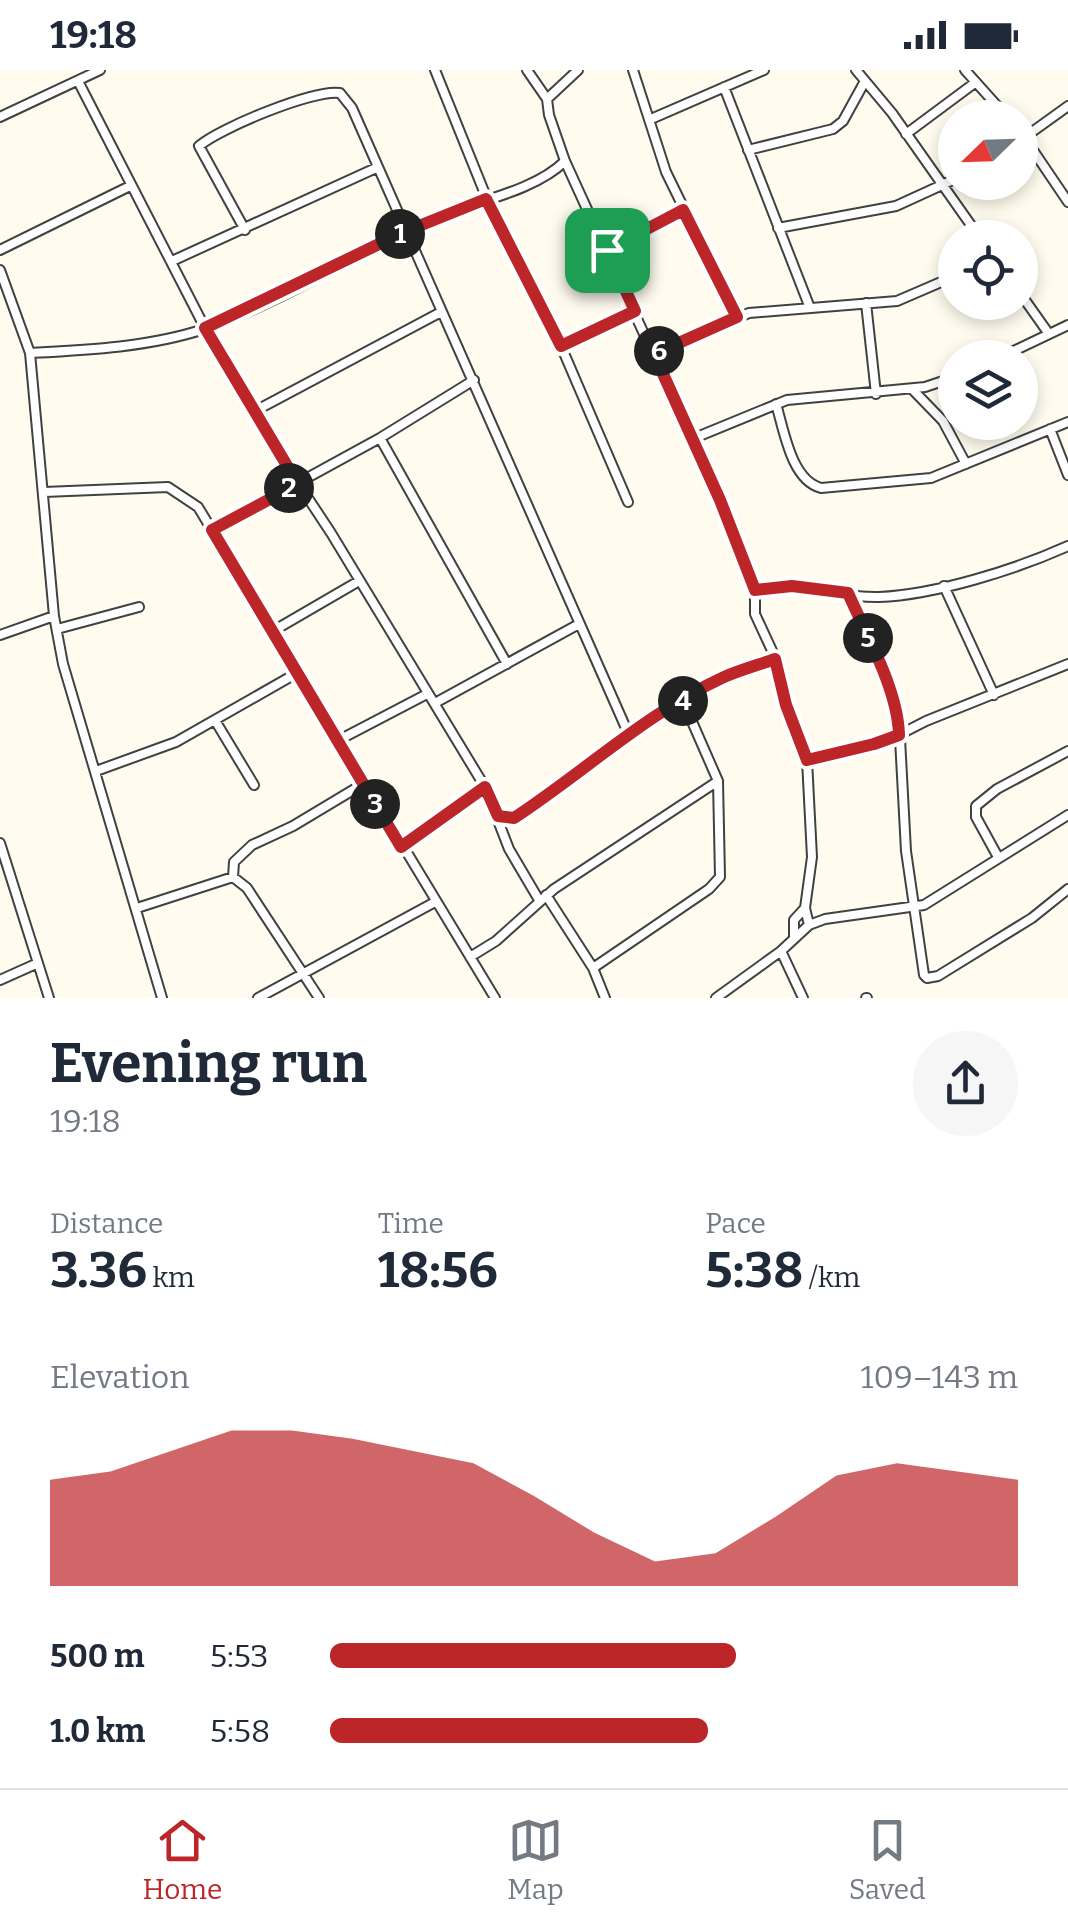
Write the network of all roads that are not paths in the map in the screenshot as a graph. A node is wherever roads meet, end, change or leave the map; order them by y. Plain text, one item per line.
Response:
1 (100, 70) edge
2 (435, 70) edge
3 (526, 70) edge
4 (578, 70) edge
5 (632, 70) edge
6 (764, 70) edge
7 (856, 70) edge
8 (965, 70) edge
9 (78, 81) junction
10 (865, 81) junction
11 (976, 82) junction
12 (724, 88) junction
13 (547, 100) junction
14 (992, 100) edge
15 (1068, 106) edge
16 (0, 117) edge
17 (651, 119) junction
18 (1038, 124) edge
19 (906, 134) junction
20 (748, 150) junction
21 (1038, 158) edge
22 (564, 161) junction
23 (376, 168) junction
24 (938, 178) edge
25 (130, 186) junction
26 (938, 186) edge
27 (486, 199) junction
28 (1068, 202) edge
29 (683, 210) junction
30 (778, 228) junction
31 (245, 230) junction
32 (404, 232) junction
33 (0, 250) edge
34 (607, 250) junction
35 (172, 261) junction
36 (0, 270) edge
37 (938, 284) edge
38 (866, 303) junction
39 (810, 308) junction
40 (635, 311) junction
41 (441, 312) junction
42 (737, 317) junction
43 (1038, 318) edge
44 (1068, 325) edge
45 (205, 328) junction
46 (1049, 334) junction
47 (1036, 340) edge
48 (561, 346) junction
49 (30, 353) junction
50 (654, 354) junction
51 (474, 380) junction
52 (938, 382) edge
53 (912, 389) junction
54 (876, 394) junction
55 (776, 404) junction
56 (254, 411) junction
57 (1068, 422) edge
58 (1050, 430) junction
59 (380, 438) junction
60 (692, 439) junction
61 (966, 464) junction
62 (1068, 475) edge
63 (298, 484) junction
64 (44, 492) junction
65 (628, 502) dead end
66 (212, 530) junction
67 (1068, 546) edge
68 (359, 581) junction
69 (944, 586) junction
70 (755, 590) junction
71 (848, 593) junction
72 (139, 607) dead end
73 (54, 616) junction
74 (579, 624) junction
75 (57, 630) junction
76 (273, 631) junction
77 (0, 635) edge
78 (775, 659) junction
79 (506, 664) junction
80 (1068, 664) edge
81 (297, 673) junction
82 (428, 694) junction
83 (994, 695) junction
84 (683, 701) junction
85 (435, 703) junction
86 (216, 722) junction
87 (629, 735) junction
88 (899, 735) junction
89 (338, 740) junction
90 (1068, 751) edge
91 (807, 760) junction
92 (96, 772) junction
93 (718, 780) junction
94 (362, 784) junction
95 (254, 785) dead end
96 (485, 787) junction
97 (498, 816) junction
98 (1068, 816) edge
99 (0, 843) edge
100 (401, 847) junction
101 (998, 857) junction
102 (2, 858) edge
103 (233, 877) junction
104 (1068, 889) edge
105 (543, 898) junction
106 (435, 902) junction
107 (137, 908) junction
108 (804, 908) junction
109 (914, 908) junction
110 (810, 925) junction
111 (794, 936) junction
112 (781, 951) junction
113 (470, 956) junction
114 (38, 963) junction
115 (593, 968) junction
116 (304, 974) junction
117 (0, 980) edge
118 (49, 998) edge
119 (162, 998) edge
120 (258, 998) edge
121 (318, 998) edge
122 (495, 998) edge
123 (605, 998) edge
124 (716, 998) edge
125 (803, 998) edge

1 - 9 street
2 - 27 street
3 - 13 street
4 - 13 street
5 - 17 street
6 - 12 street
7 - 10 street
8 - 11 street
9 - 16 street
9 - 25 street
10 - 19 street
10 - 20 street
11 - 14 street
11 - 19 street
12 - 17 street
12 - 20 street
13 - 22 street
15 - 18 street
17 - 29 street
19 - 24 street
20 - 30 street
21 - 28 street
22 - 27 street
22 - 34 street
23 - 31 street
23 - 31 street
23 - 32 street
25 - 33 street
25 - 35 street
26 - 30 street
27 - 32 street
27 - 48 street
29 - 34 street
29 - 42 street
30 - 39 street
31 - 35 street
32 - 41 street
32 - 45 street
34 - 40 street
35 - 45 street
36 - 49 street
37 - 38 street
38 - 39 street
38 - 54 street
39 - 42 street
40 - 48 street
40 - 50 street
41 - 51 street
41 - 56 street
42 - 50 street
43 - 46 street
44 - 46 street
45 - 49 street
45 - 56 street
46 - 47 street
48 - 65 street
49 - 64 street
50 - 60 street
51 - 59 street
51 - 74 street
52 - 53 street
53 - 54 street
53 - 61 street
54 - 55 street
55 - 60 street
55 - 61 street
56 - 63 street
57 - 58 street
58 - 61 street
58 - 62 street
59 - 63 street
59 - 79 street
60 - 70 street
63 - 66 street
63 - 68 street
64 - 66 street
64 - 73 street
66 - 76 street
67 - 69 street
68 - 76 street
68 - 82 street
69 - 71 street
69 - 83 street
70 - 71 street
70 - 78 street
71 - 88 street
72 - 75 street
73 - 75 street
73 - 77 street
74 - 79 street
74 - 87 street
75 - 92 street
76 - 81 street
78 - 84 street
78 - 91 street
79 - 85 street
80 - 83 street
81 - 86 street
81 - 89 street
82 - 85 street
82 - 89 street
83 - 88 street
84 - 87 street
84 - 93 street
85 - 96 street
86 - 92 street
86 - 95 street
87 - 97 street
88 - 91 street
88 - 109 street
89 - 94 street
90 - 101 street
91 - 108 street
92 - 107 street
93 - 105 street
93 - 115 street
94 - 100 street
94 - 103 street
96 - 97 street
96 - 100 street
97 - 105 street
98 - 101 street
99 - 102 street
100 - 106 street
101 - 109 street
102 - 114 street
103 - 107 street
103 - 116 street
104 - 109 street
105 - 113 street
105 - 115 street
106 - 113 street
106 - 116 street
107 - 119 street
108 - 110 street
108 - 111 street
109 - 110 street
110 - 111 street
111 - 112 street
112 - 124 street
112 - 125 street
113 - 122 street
114 - 117 street
114 - 118 street
115 - 123 street
116 - 120 street
116 - 121 street

